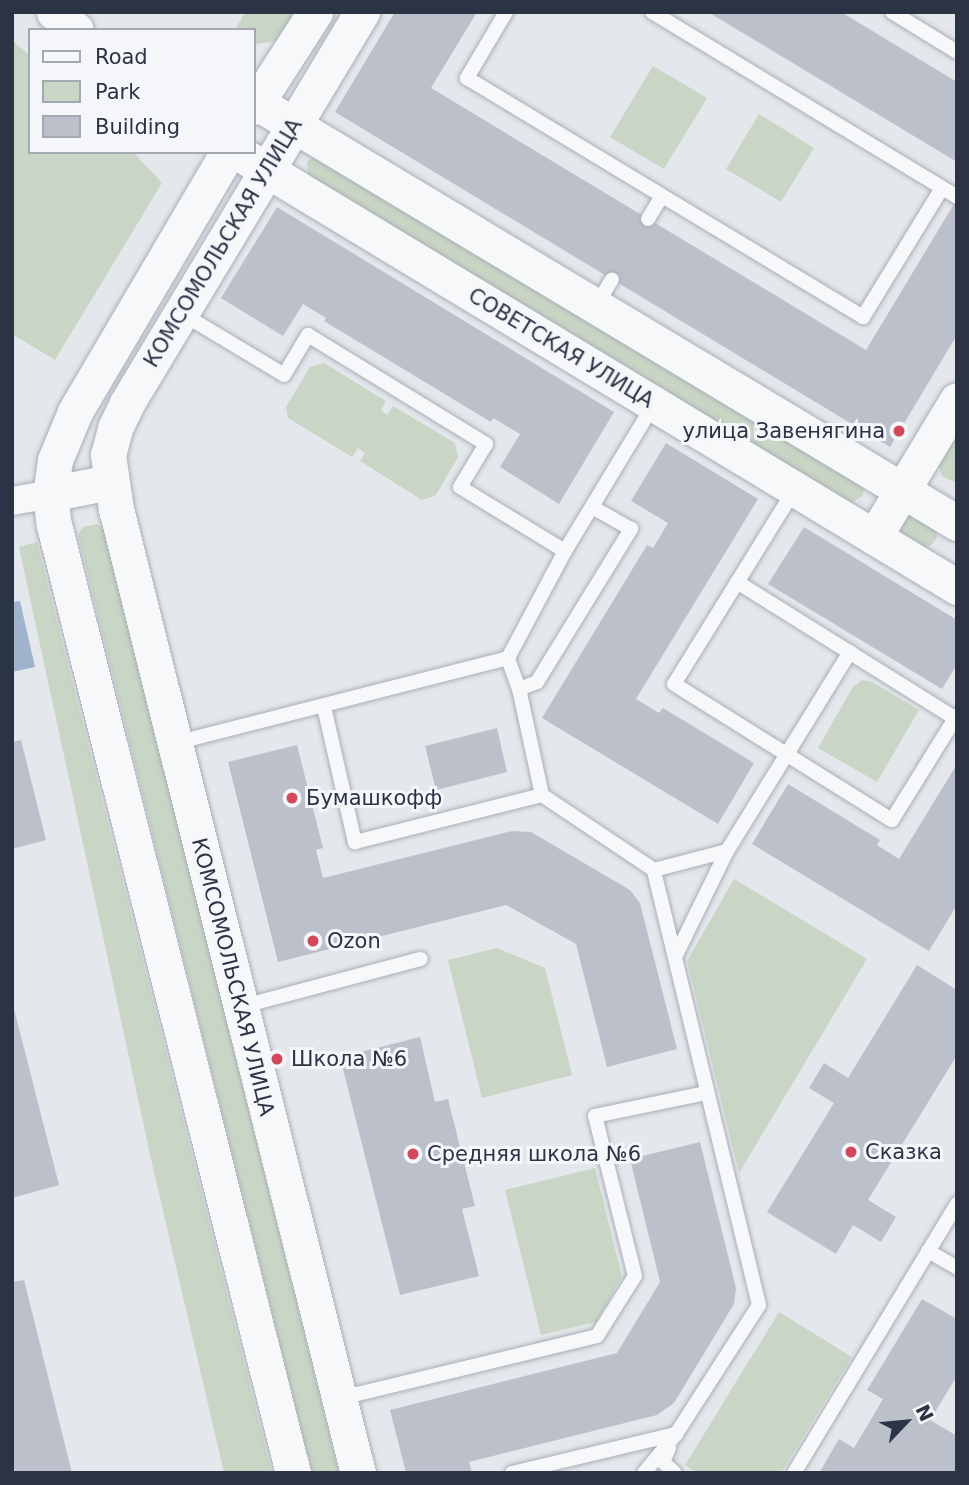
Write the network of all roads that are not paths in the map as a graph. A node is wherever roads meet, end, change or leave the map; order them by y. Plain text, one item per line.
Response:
1 (54, 12) edge
2 (315, 12) edge
3 (362, 12) edge
4 (506, 12) edge
5 (652, 12) edge
6 (891, 12) edge
7 (74, 28) edge
8 (957, 52) edge
9 (256, 102) edge
10 (256, 105) edge
11 (294, 125) junction
12 (227, 154) edge
13 (241, 154) edge
14 (267, 170) junction
15 (942, 188) junction
16 (662, 196) junction
17 (957, 197) edge
18 (648, 219) dead end
19 (181, 313) junction
20 (957, 400) edge
21 (654, 404) junction
22 (109, 482) junction
23 (795, 489) junction
24 (902, 490) junction
25 (50, 494) junction
26 (12, 501) edge
27 (592, 507) junction
28 (957, 523) edge
29 (874, 537) junction
30 (565, 551) junction
31 (943, 579) edge
32 (737, 582) junction
33 (850, 652) junction
34 (508, 658) junction
35 (519, 689) junction
36 (324, 707) junction
37 (956, 716) edge
38 (174, 744) junction
39 (787, 754) junction
40 (542, 795) junction
41 (727, 851) junction
42 (654, 870) junction
43 (676, 955) junction
44 (421, 959) dead end
45 (240, 1007) junction
46 (706, 1093) junction
47 (957, 1204) edge
48 (928, 1251) junction
49 (957, 1268) edge
50 (341, 1398) junction
51 (676, 1434) junction
52 (293, 1473) edge
53 (358, 1473) edge
54 (512, 1473) edge
55 (644, 1473) edge
56 (675, 1473) edge
57 (794, 1473) edge

1 - 7 street
2 - 9 street, КОМСОМОЛЬСКАЯ УЛИЦА
3 - 11 street, КОМСОМОЛЬСКАЯ УЛИЦА
4 - 16 lane
5 - 15 lane
6 - 8 lane
10 - 11 street
11 - 14 street, КОМСОМОЛЬСКАЯ УЛИЦА
11 - 24 street
12 - 25 street, КОМСОМОЛЬСКАЯ УЛИЦА
13 - 14 street, СОВЕТСКАЯ УЛИЦА
14 - 19 street, КОМСОМОЛЬСКАЯ УЛИЦА
14 - 21 street, СОВЕТСКАЯ УЛИЦА
15 - 16 lane
15 - 17 lane
16 - 18 lane
19 - 22 street, КОМСОМОЛЬСКАЯ УЛИЦА
19 - 30 lane
20 - 24 street
21 - 23 street, СОВЕТСКАЯ УЛИЦА
21 - 27 lane
22 - 25 street
22 - 38 street, КОМСОМОЛЬСКАЯ УЛИЦА
23 - 29 street, СОВЕТСКАЯ УЛИЦА
23 - 32 lane
24 - 28 street
24 - 29 street
25 - 26 street
25 - 52 street, КОМСОМОЛЬСКАЯ УЛИЦА
27 - 30 lane
27 - 35 lane
28 - 31 street
29 - 31 street, СОВЕТСКАЯ УЛИЦА
30 - 34 lane
32 - 33 lane
32 - 39 lane
33 - 37 lane
33 - 39 lane
34 - 35 lane
34 - 36 lane
35 - 40 lane
36 - 38 lane
36 - 40 lane
37 - 39 lane
38 - 45 street, КОМСОМОЛЬСКАЯ УЛИЦА
39 - 41 lane
40 - 42 lane
41 - 42 lane
41 - 43 lane
42 - 43 lane
43 - 46 lane
44 - 45 lane
45 - 50 street, КОМСОМОЛЬСКАЯ УЛИЦА
46 - 50 lane
46 - 51 lane
47 - 48 lane
48 - 49 lane
48 - 57 lane
50 - 53 street, КОМСОМОЛЬСКАЯ УЛИЦА
51 - 54 lane
51 - 55 lane
51 - 56 lane

